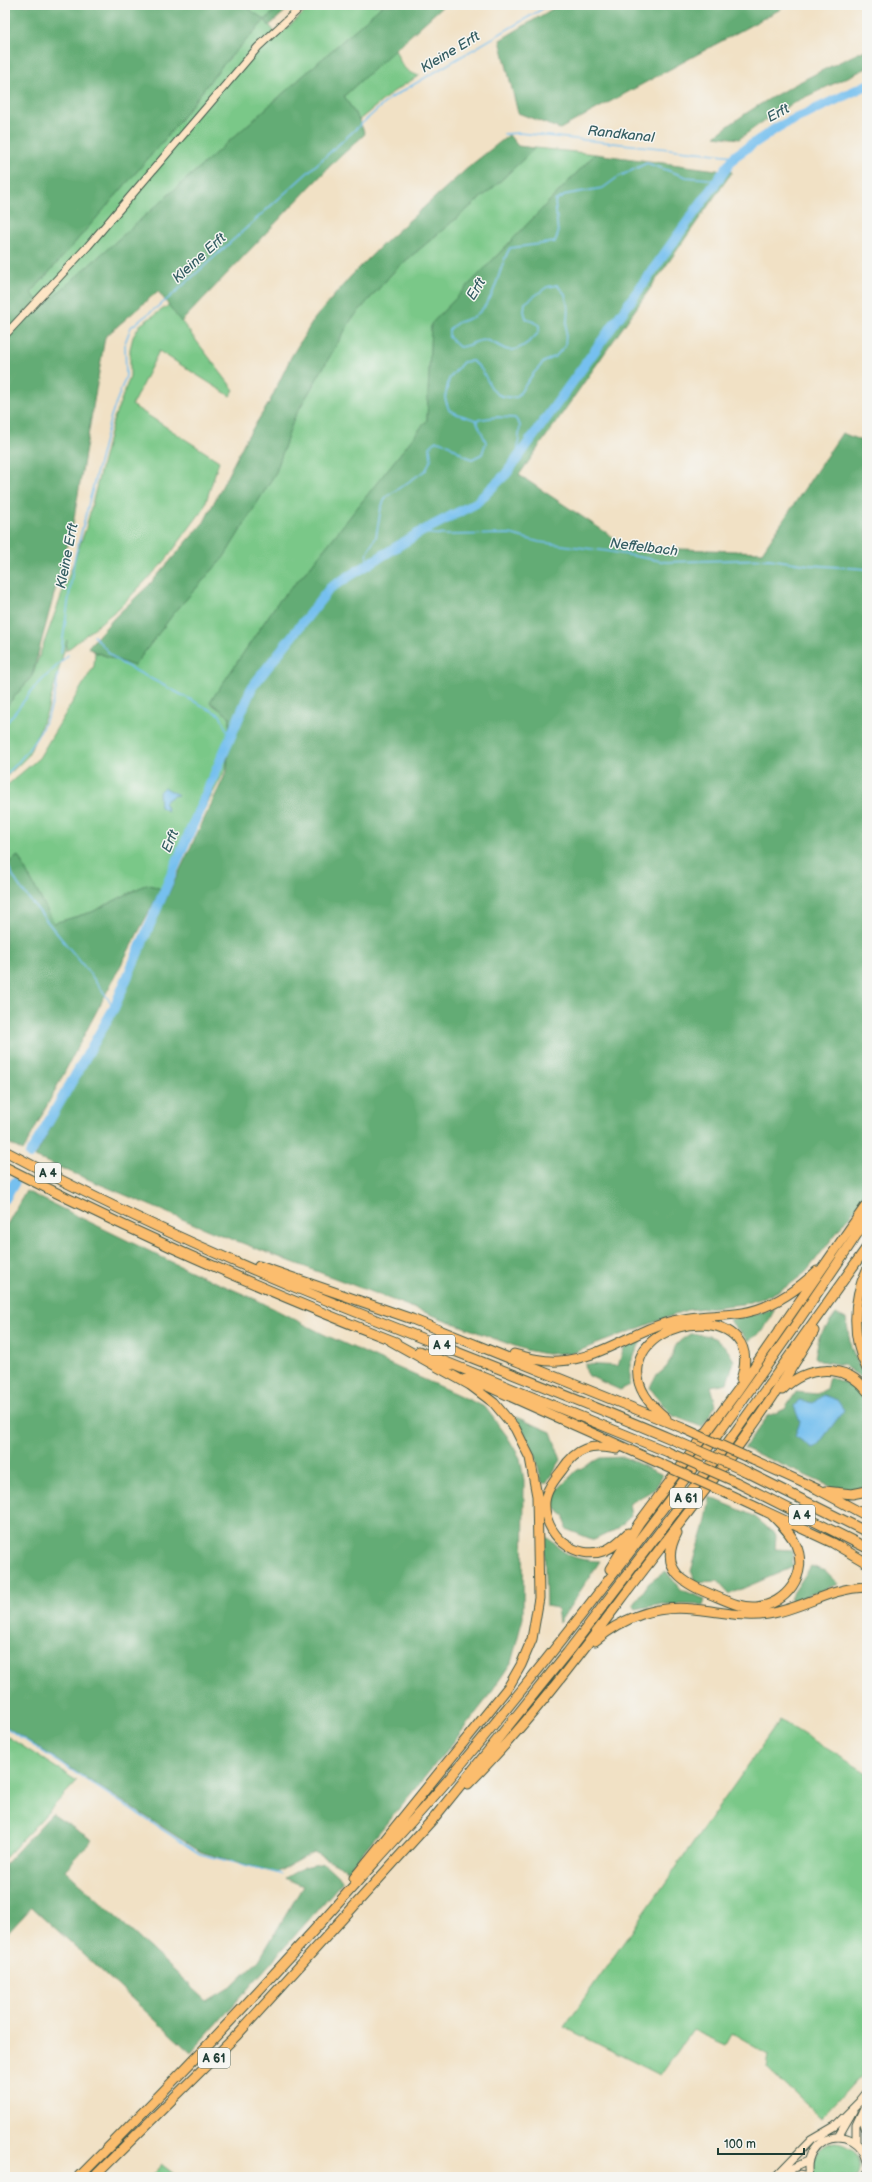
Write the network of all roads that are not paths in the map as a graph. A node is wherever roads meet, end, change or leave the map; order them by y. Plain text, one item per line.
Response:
1 (303, 5) edge
2 (5, 335) edge
3 (5, 1151) edge
4 (5, 1167) edge
5 (867, 1204) edge
6 (867, 1220) edge
7 (867, 1247) edge
8 (209, 1250) junction
9 (825, 1264) junction
10 (867, 1270) edge
11 (835, 1292) junction
12 (391, 1340) junction
13 (488, 1349) junction
14 (414, 1354) junction
15 (867, 1369) edge
16 (738, 1390) junction
17 (867, 1391) edge
18 (773, 1399) junction
19 (675, 1425) junction
20 (630, 1451) junction
21 (816, 1489) junction
22 (867, 1491) edge
23 (772, 1514) junction
24 (867, 1516) edge
25 (684, 1520) junction
26 (639, 1523) junction
27 (867, 1532) edge
28 (867, 1548) edge
29 (867, 1563) edge
30 (867, 1587) edge
31 (582, 1614) junction
32 (583, 1651) junction
33 (434, 1818) junction
34 (322, 1923) junction
35 (867, 2092) edge
36 (864, 2100) edge
37 (867, 2112) edge
38 (867, 2134) edge
39 (838, 2137) junction
40 (856, 2143) junction
41 (808, 2161) junction
42 (867, 2161) edge
43 (867, 2173) edge
44 (79, 2177) edge
45 (94, 2177) edge
46 (776, 2177) edge
47 (789, 2177) edge
48 (809, 2177) edge
49 (866, 2177) edge

1 - 2 main road
3 - 8 highway, A 4
4 - 12 highway, A 4
5 - 9 highway
6 - 31 highway, A 61
7 - 11 highway, A 61
8 - 13 highway
8 - 27 highway, A 4, bridge
9 - 13 highway
9 - 16 highway
10 - 15 highway
11 - 18 highway
11 - 33 highway, A 61
12 - 14 highway
12 - 28 highway, A 4, bridge
13 - 19 highway
14 - 20 highway
14 - 34 highway
16 - 19 highway
16 - 26 highway
17 - 18 highway
18 - 25 highway
19 - 21 highway, bridge
20 - 23 highway, bridge
20 - 26 highway
21 - 22 highway
21 - 24 highway
23 - 25 highway
23 - 29 highway
25 - 32 highway
26 - 31 highway
30 - 32 highway
31 - 34 highway, A 61
32 - 33 highway
33 - 45 highway, A 61
34 - 44 highway, A 61
35 - 36 main road
36 - 39 main road
36 - 40 main road
36 - 46 main road
37 - 38 main road
39 - 40 main road
39 - 41 main road
40 - 42 main road
41 - 46 main road
41 - 48 main road
43 - 49 main road
47 - 48 main road

